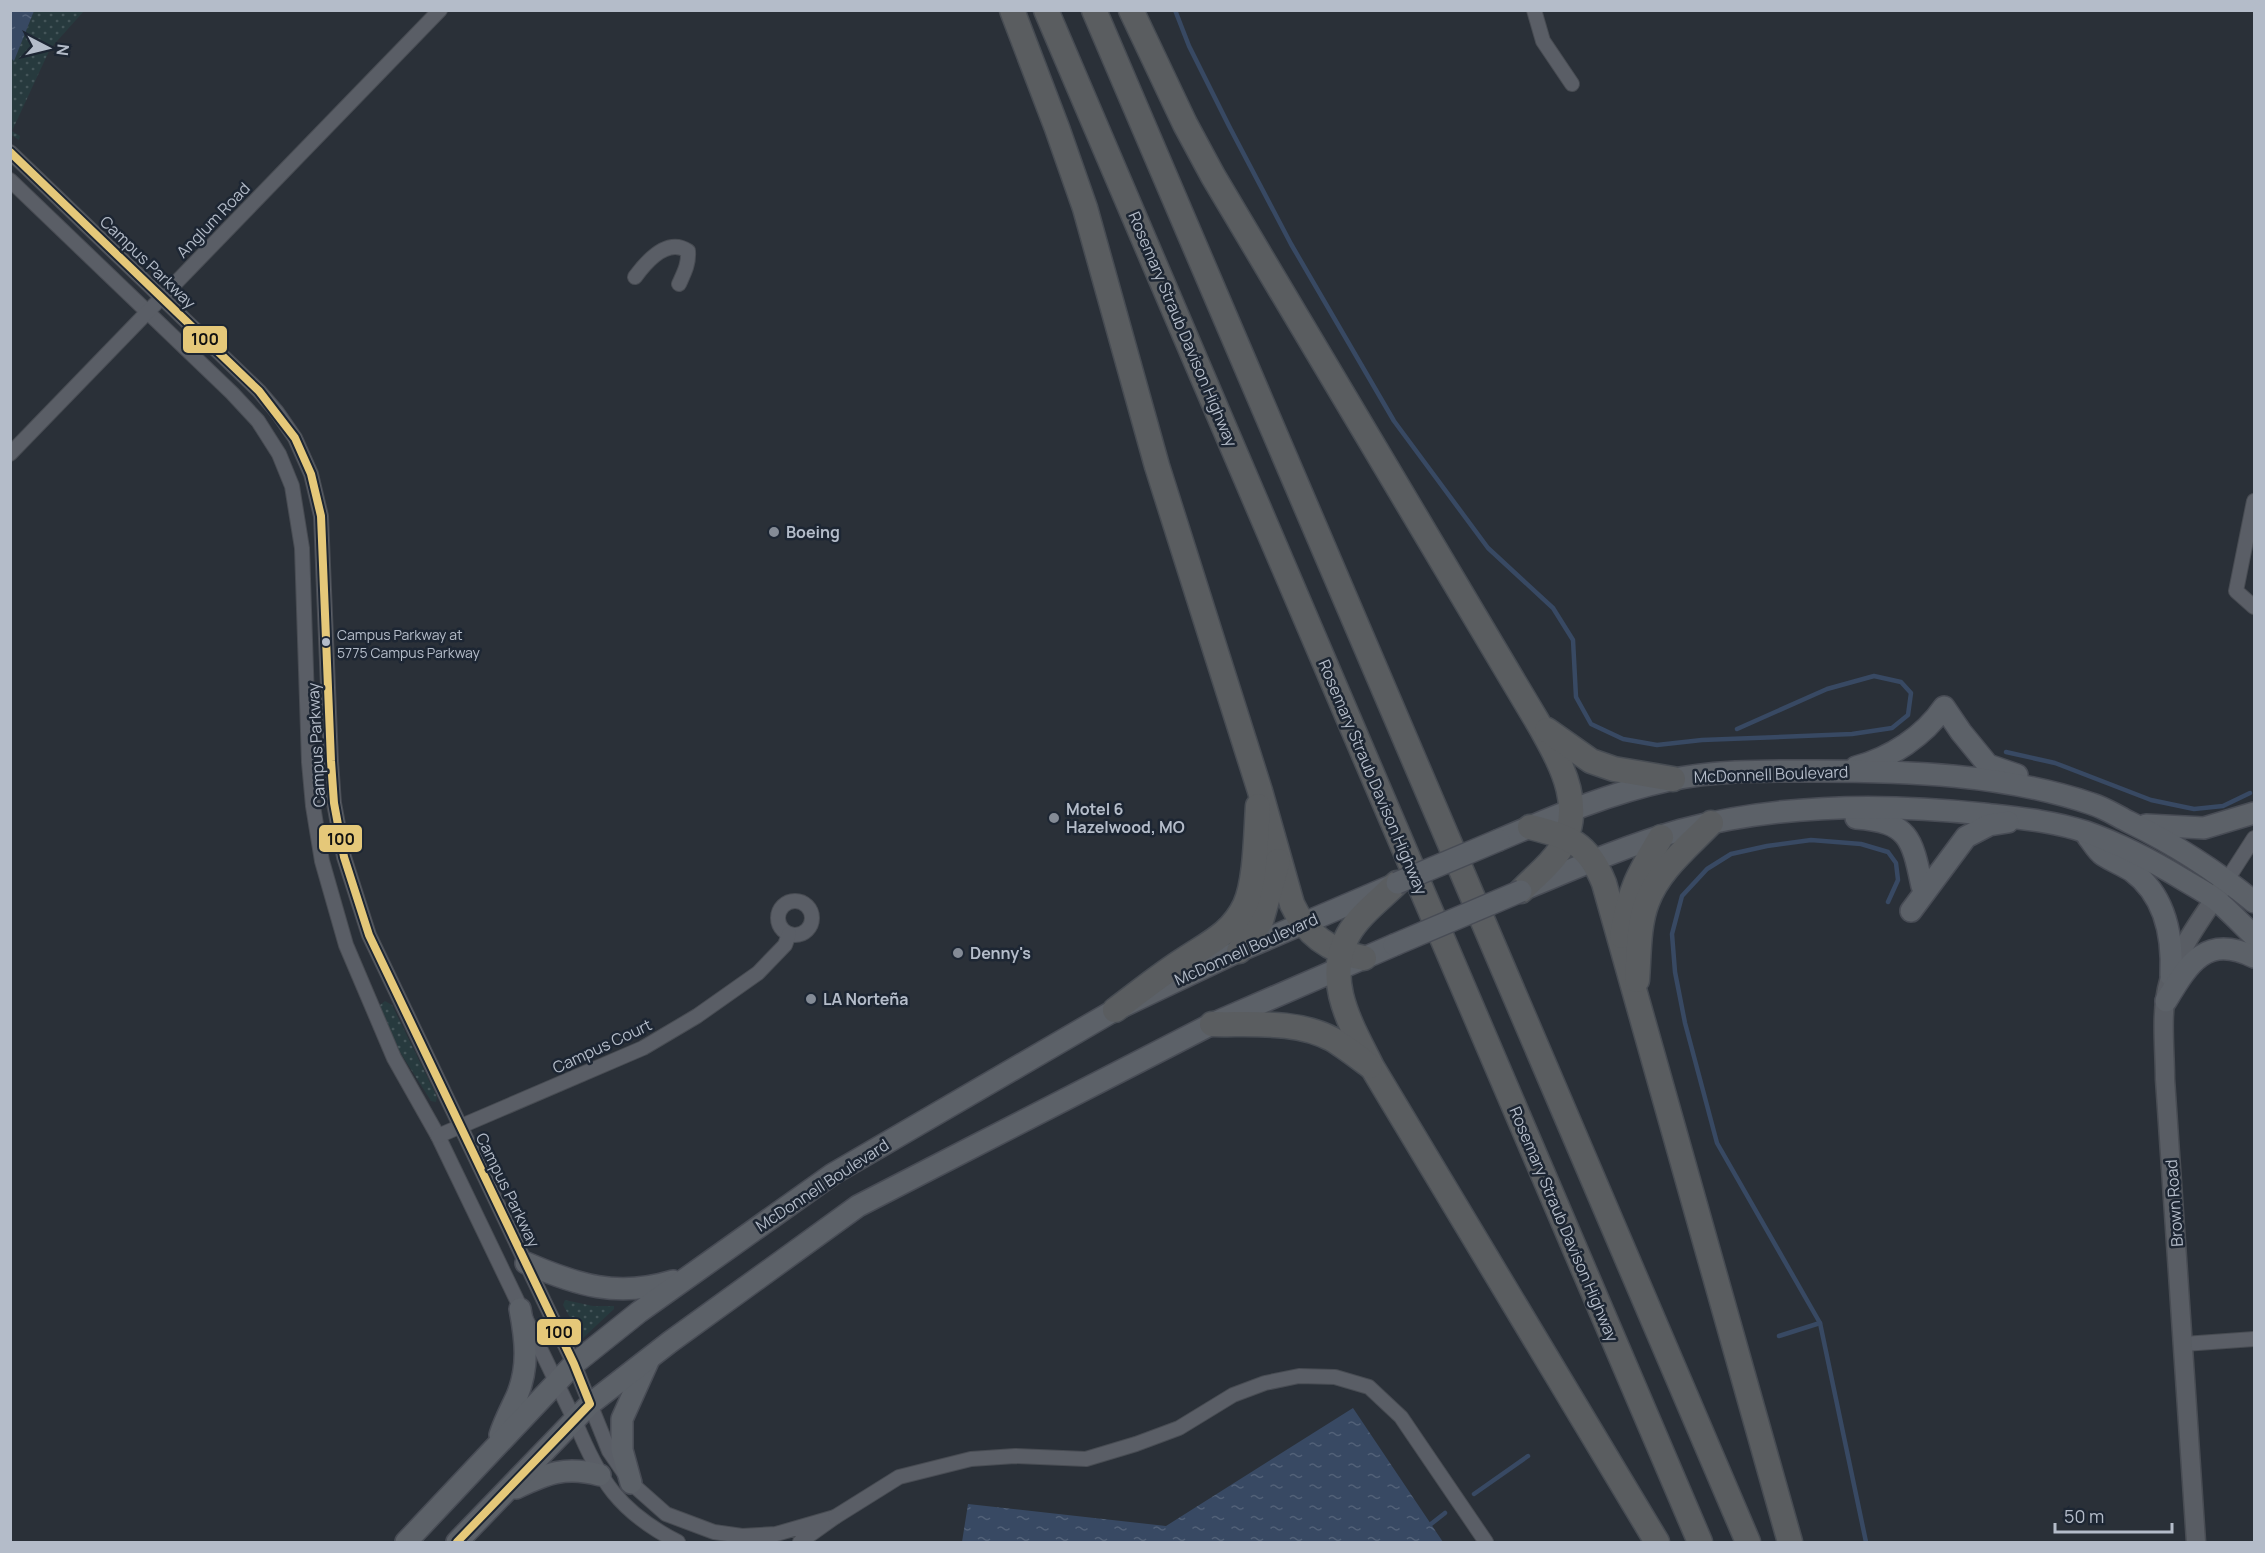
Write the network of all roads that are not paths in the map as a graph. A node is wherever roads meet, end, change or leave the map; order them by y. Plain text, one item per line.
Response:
1 (440, 10) edge
2 (1012, 10) edge
3 (1046, 10) edge
4 (1094, 10) edge
5 (1131, 10) edge
6 (1534, 10) edge
7 (1572, 84) dead end
8 (10, 152) edge
9 (10, 180) edge
10 (635, 277) dead end
11 (679, 284) dead end
12 (161, 297) junction
13 (147, 312) junction
14 (10, 454) edge
15 (2254, 501) edge
16 (2254, 607) edge
17 (1540, 726) junction
18 (1841, 770) junction
19 (1673, 779) junction
20 (2039, 789) junction
21 (1260, 791) junction
22 (1570, 810) junction
23 (2254, 813) edge
24 (1769, 814) junction
25 (2032, 820) junction
26 (2129, 822) junction
27 (1711, 823) junction
28 (1530, 827) junction
29 (2084, 832) junction
30 (1566, 837) junction
31 (1661, 837) junction
32 (2254, 838) edge
33 (1279, 859) junction
34 (1594, 861) junction
35 (2227, 880) junction
36 (1397, 883) joint
37 (1922, 886) dead end
38 (1521, 891) junction
39 (1374, 899) junction
40 (2214, 899) junction
41 (2254, 902) edge
42 (1911, 911) dead end
43 (1303, 924) junction
44 (789, 934) dead end
45 (2254, 936) edge
46 (1621, 944) junction
47 (1239, 951) junction
48 (2254, 957) edge
49 (1348, 960) junction
50 (2171, 976) junction
51 (1635, 995) junction
52 (2166, 1001) junction
53 (1115, 1010) junction
54 (1212, 1024) junction
55 (1372, 1067) junction
56 (460, 1127) junction
57 (438, 1136) junction
58 (526, 1263) junction
59 (688, 1277) junction
60 (520, 1309) junction
61 (2254, 1339) edge
62 (2184, 1344) junction
63 (651, 1355) junction
64 (574, 1364) junction
65 (556, 1383) junction
66 (590, 1404) junction
67 (575, 1421) junction
68 (496, 1447) junction
69 (600, 1475) junction
70 (631, 1483) junction
71 (505, 1493) junction
72 (835, 1517) junction
73 (741, 1539) edge
74 (406, 1542) edge
75 (457, 1542) edge
76 (678, 1542) edge
77 (800, 1542) edge
78 (1486, 1542) edge
79 (1657, 1542) edge
80 (1700, 1542) edge
81 (1748, 1542) edge
82 (1790, 1542) edge
83 (2196, 1542) edge

1 - 12 street, Anglum Road
2 - 21 highway
3 - 80 highway, Rosemary Straub Davison Highway
4 - 81 highway
5 - 17 highway
6 - 7 street
8 - 12 street, Campus Parkway
9 - 13 street, Campus Parkway
10 - 11 street
12 - 13 street, Anglum Road
12 - 56 street, Campus Parkway
13 - 14 street, Anglum Road
13 - 57 street, Campus Parkway
15 - 16 street
17 - 19 highway
17 - 22 highway
18 - 19 main road, McDonnell Boulevard
18 - 20 main road, McDonnell Boulevard
18 - 20 main road
19 - 22 main road, McDonnell Boulevard
20 - 26 main road, McDonnell Boulevard
21 - 33 highway
21 - 53 highway
22 - 28 main road, McDonnell Boulevard
22 - 30 highway
23 - 26 main road
24 - 25 main road
24 - 27 main road
24 - 37 main road
25 - 29 main road
25 - 42 main road
26 - 35 main road, McDonnell Boulevard
27 - 31 main road
27 - 51 highway
28 - 30 highway
28 - 36 main road, McDonnell Boulevard, bridge
29 - 40 main road
29 - 50 main road
30 - 34 highway
30 - 38 highway
31 - 34 main road
31 - 46 highway
32 - 35 street
33 - 43 highway
33 - 47 highway
34 - 38 main road
34 - 46 highway
35 - 40 street, Brown Road
35 - 41 main road, McDonnell Boulevard
36 - 39 highway
38 - 49 main road, bridge
39 - 43 main road, McDonnell Boulevard
39 - 49 highway
40 - 45 main road
40 - 50 street, Brown Road
43 - 47 main road, McDonnell Boulevard
43 - 49 highway
44 - 56 street, Campus Court
46 - 51 highway
47 - 53 main road, McDonnell Boulevard
48 - 52 main road
49 - 54 main road
49 - 55 highway
50 - 52 street, Brown Road
51 - 82 highway
52 - 62 street, Brown Road
53 - 59 main road, McDonnell Boulevard
54 - 55 highway
54 - 63 main road
55 - 79 highway
56 - 57 street, Campus Court
56 - 58 street, Campus Parkway
57 - 60 street, Campus Parkway
58 - 59 main road
58 - 64 street, Campus Parkway
59 - 64 main road, McDonnell Boulevard
60 - 65 street, Campus Parkway
60 - 68 main road
61 - 62 street
62 - 83 street, Brown Road
63 - 66 main road
63 - 70 main road
64 - 65 main road, McDonnell Boulevard
64 - 66 street, Campus Parkway
65 - 67 street, Campus Parkway
65 - 68 main road, McDonnell Boulevard
66 - 67 main road
66 - 70 street, Campus Parkway
67 - 69 street, Campus Parkway
67 - 71 main road
68 - 74 main road, McDonnell Boulevard
69 - 71 main road
69 - 76 street, Campus Parkway
70 - 73 street, Campus Parkway
71 - 75 main road
72 - 73 street, Campus Parkway
72 - 77 street
72 - 78 street

